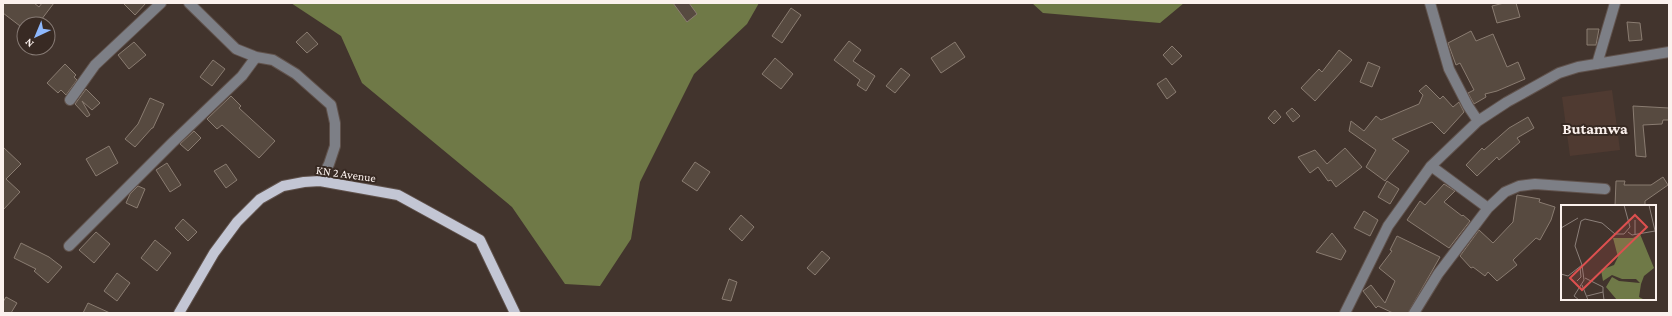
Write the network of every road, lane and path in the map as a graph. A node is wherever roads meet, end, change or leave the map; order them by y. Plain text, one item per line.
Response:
1 (161, 3) edge
2 (189, 3) edge
3 (1430, 3) edge
4 (1615, 3) edge
5 (1669, 52) edge
6 (256, 58) junction
7 (1597, 64) junction
8 (70, 100) dead end
9 (1478, 121) junction
10 (1431, 166) junction
11 (320, 181) junction
12 (1605, 189) dead end
13 (1488, 208) junction
14 (69, 246) dead end
15 (179, 313) edge
16 (515, 313) edge
17 (1345, 313) edge
18 (1414, 313) edge

1 - 8 street
2 - 6 street
3 - 9 street
4 - 7 street
5 - 7 street
6 - 11 street
6 - 14 street
7 - 9 street
9 - 10 street
10 - 13 street
10 - 17 street
11 - 15 main road, KN 2 Avenue
11 - 16 main road, KN 2 Avenue
12 - 13 street
13 - 18 street

